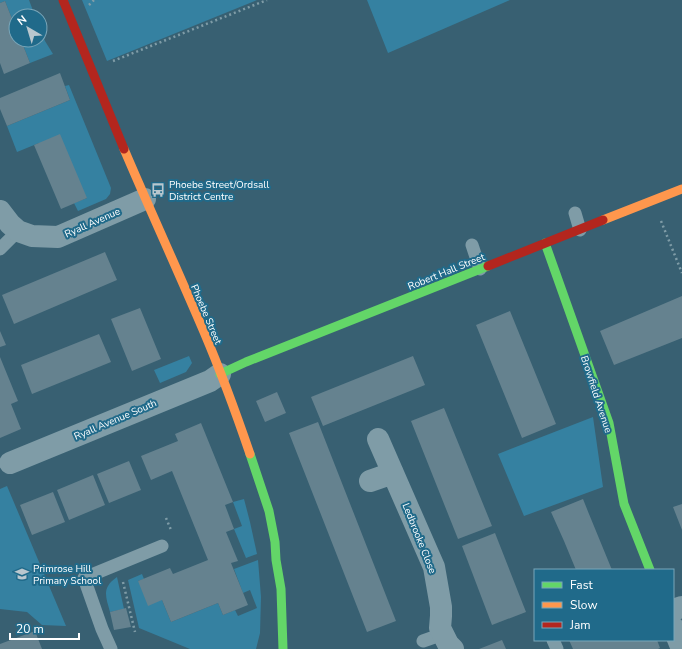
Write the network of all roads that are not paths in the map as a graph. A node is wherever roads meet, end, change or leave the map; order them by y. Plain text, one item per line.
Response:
1 (62, 0) edge
2 (682, 190) edge
3 (145, 199) junction
4 (0, 211) edge
5 (575, 213) dead end
6 (580, 230) junction
7 (18, 231) junction
8 (545, 243) junction
9 (472, 245) dead end
10 (0, 249) edge
11 (480, 269) junction
12 (220, 374) junction
13 (378, 439) dead end
14 (10, 463) dead end
15 (393, 473) junction
16 (370, 481) dead end
17 (162, 546) dead end
18 (650, 569) edge
19 (422, 641) dead end
20 (448, 641) edge
21 (111, 649) edge
22 (283, 649) edge

1 - 3 street, Phoebe Street
2 - 6 street, Robert Hall Street
3 - 7 street, Ryall Avenue
3 - 12 street, Phoebe Street
4 - 7 street
5 - 6 lane
6 - 8 street, Robert Hall Street
7 - 10 lane
8 - 11 street, Robert Hall Street
8 - 18 street, Browfield Avenue
9 - 11 lane
11 - 12 street, Robert Hall Street
12 - 14 street, Ryall Avenue South
12 - 22 street, Phoebe Street
13 - 15 street, Ledbrooke Close
15 - 16 street
15 - 20 street, Ledbrooke Close
17 - 21 lane
19 - 20 lane

